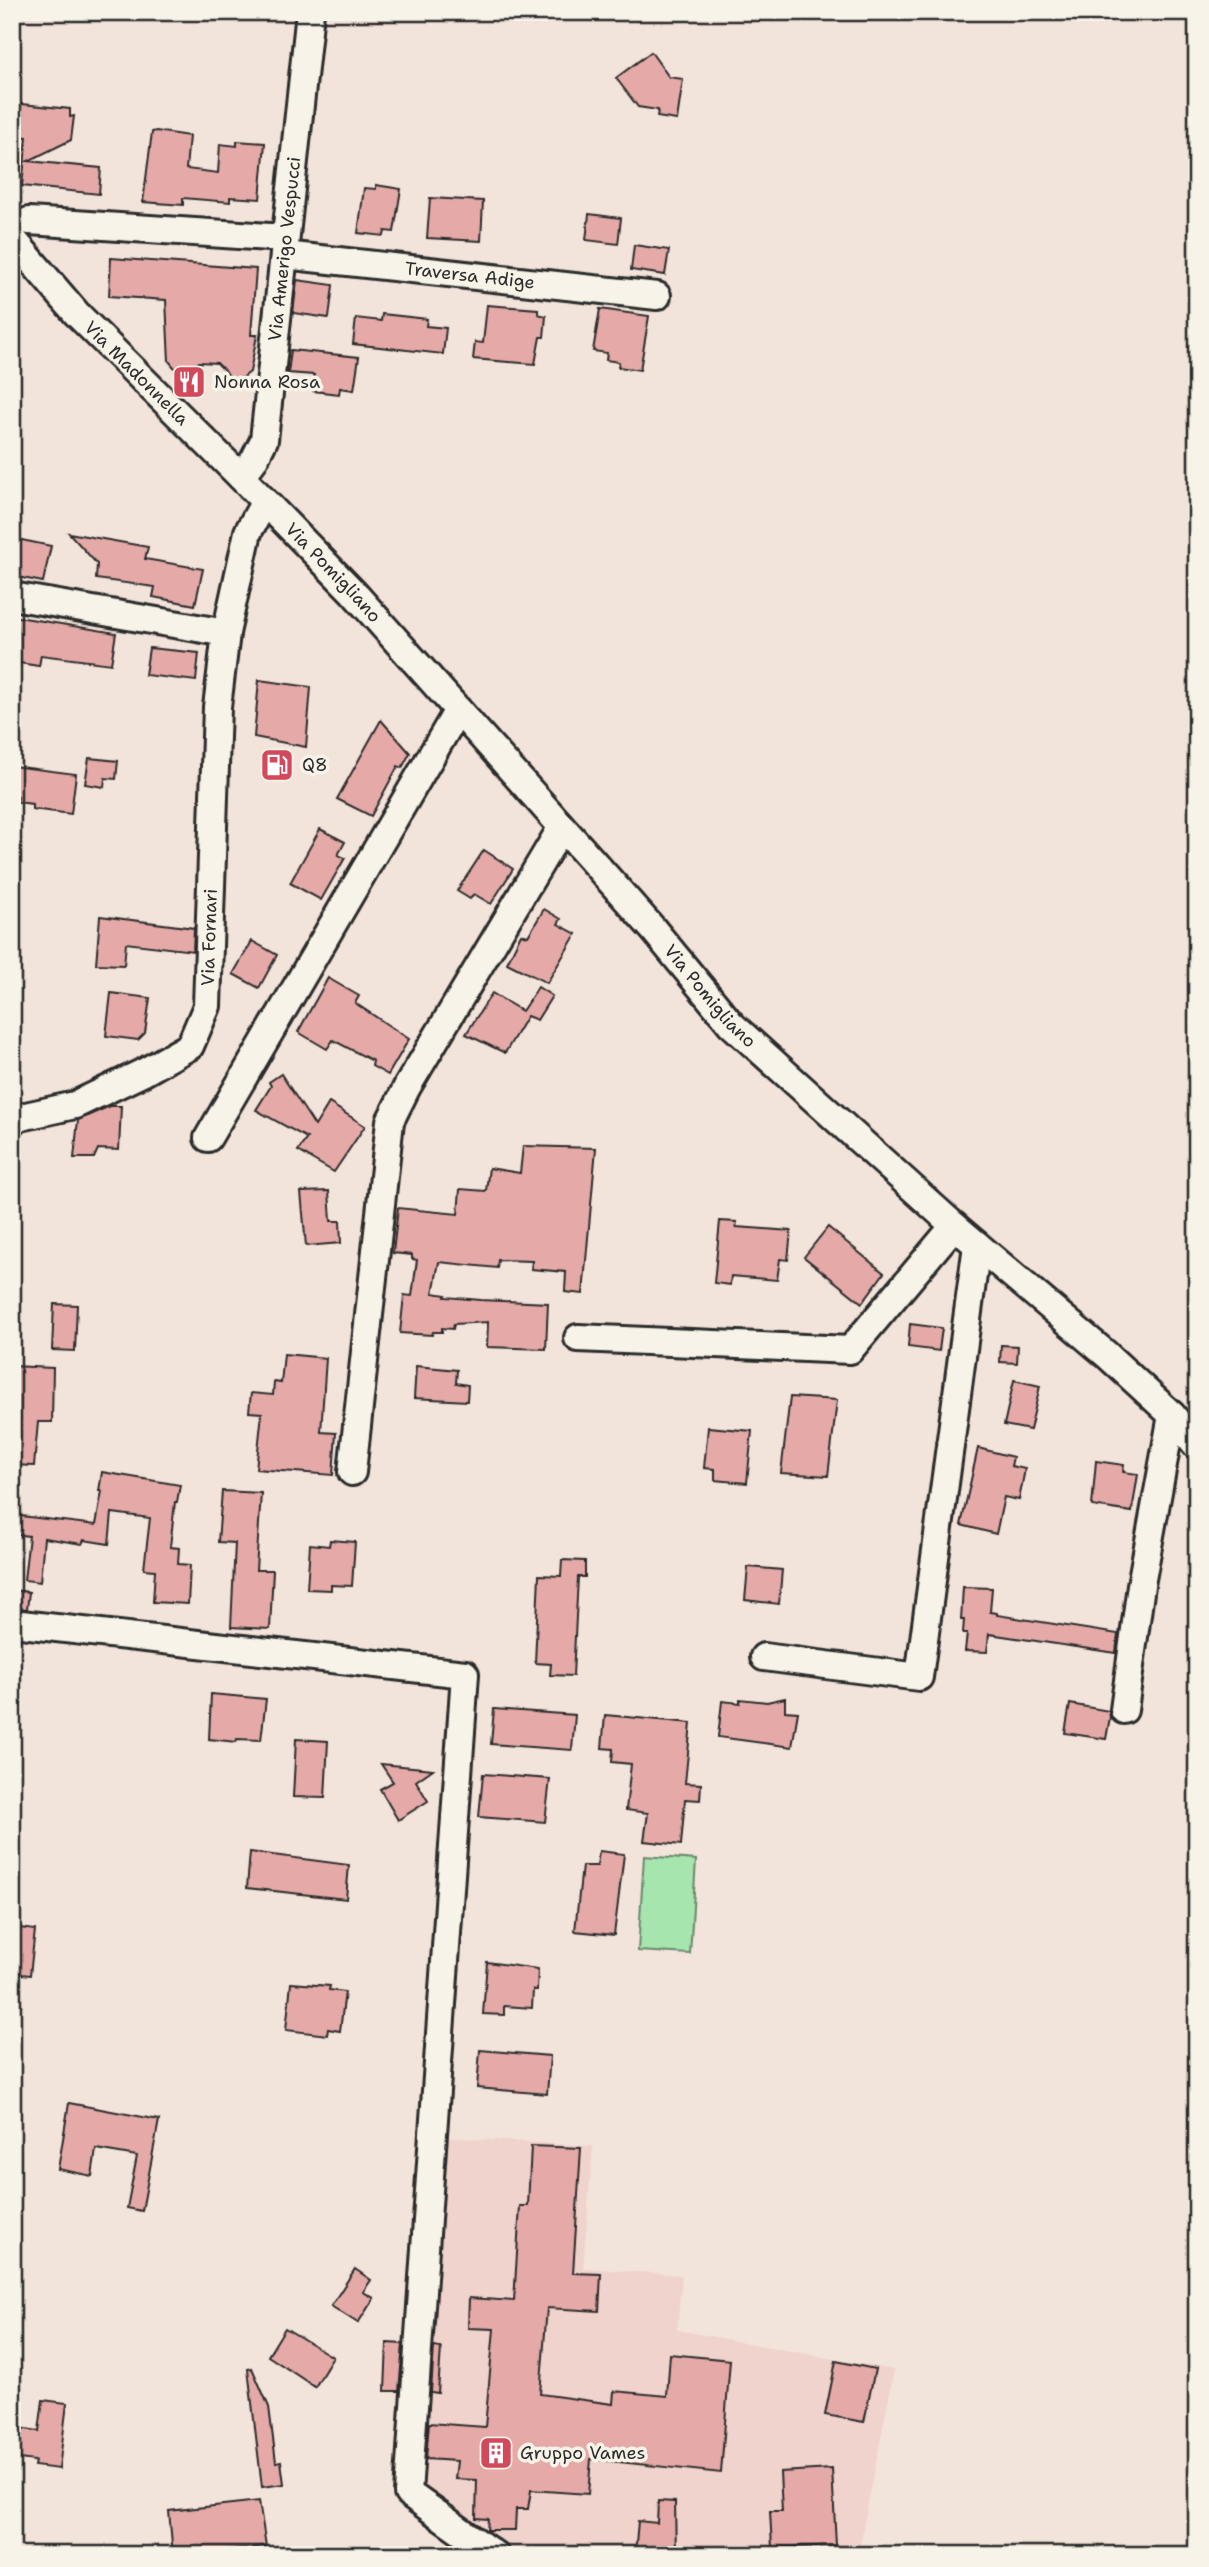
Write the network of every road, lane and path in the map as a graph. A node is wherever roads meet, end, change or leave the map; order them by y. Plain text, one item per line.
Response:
1 (310, 12) edge
2 (21, 229) edge
3 (285, 246) junction
4 (657, 296) dead end
5 (241, 477) junction
6 (264, 503) junction
7 (12, 596) edge
8 (226, 633) junction
9 (458, 710) junction
10 (562, 827) junction
11 (12, 1118) edge
12 (208, 1139) dead end
13 (954, 1226) junction
14 (977, 1245) junction
15 (578, 1338) dead end
16 (1185, 1418) edge
17 (1197, 1446) edge
18 (352, 1472) dead end
19 (12, 1623) edge
20 (764, 1657) dead end
21 (1124, 1710) dead end
22 (495, 2555) edge

1 - 3 street, Via Amerigo Vespucci
2 - 3 street, Traversa Adige
2 - 5 street, Via Madonnella
3 - 4 street, Traversa Adige
3 - 5 street, Via Amerigo Vespucci
5 - 6 street, Via Madonnella
6 - 8 street, Via Fornari
6 - 9 street, Via Pomigliano
7 - 8 street
8 - 11 street, Via Fornari
9 - 10 street, Via Pomigliano
9 - 12 street
10 - 13 street, Via Pomigliano
10 - 18 street
13 - 14 street, Via Pomigliano
13 - 15 street
14 - 16 street, Via Pomigliano
14 - 20 street
16 - 17 street, Via Pomigliano
16 - 21 street
19 - 22 street

